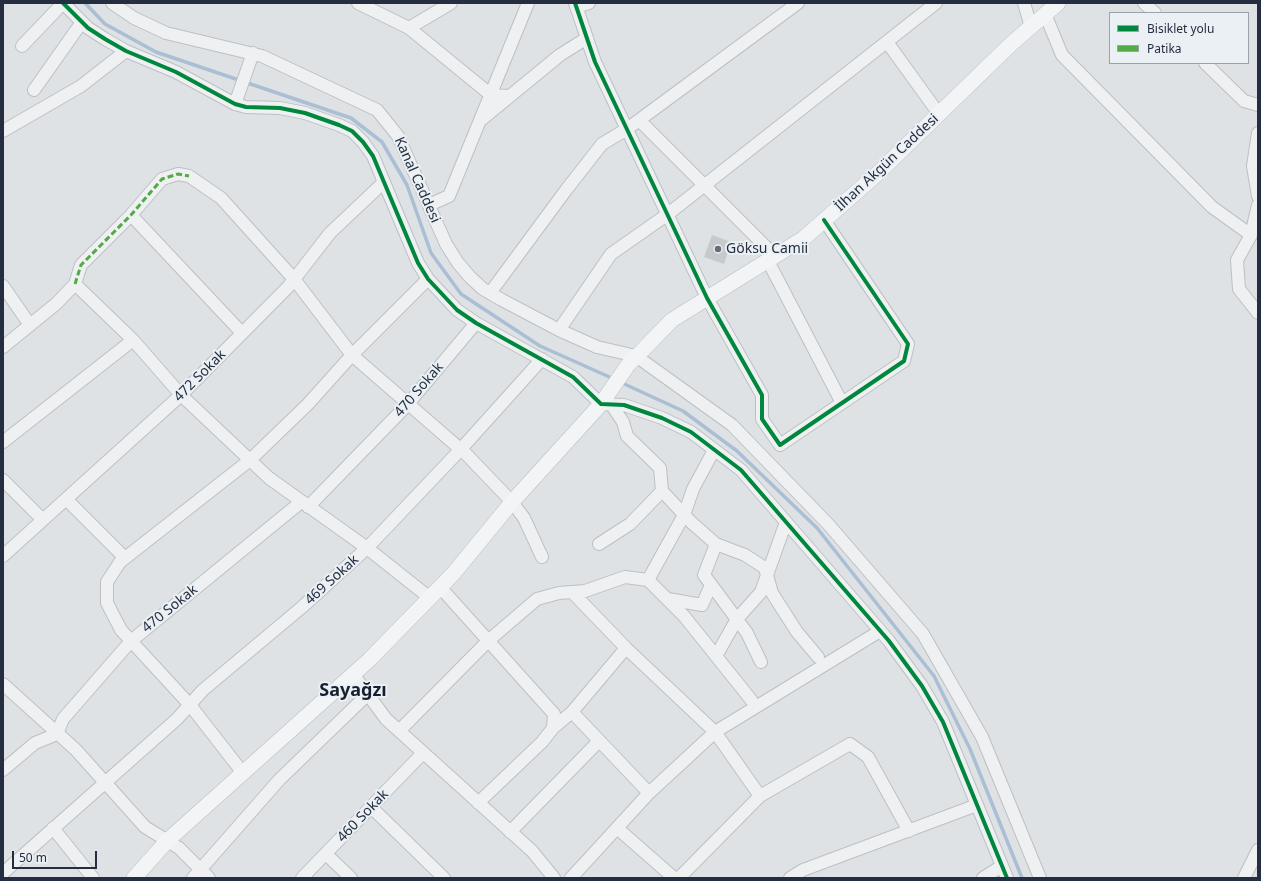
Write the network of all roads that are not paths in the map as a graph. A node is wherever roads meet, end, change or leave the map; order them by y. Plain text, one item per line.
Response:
1 (63, 3) edge
2 (112, 3) edge
3 (358, 3) edge
4 (450, 3) edge
5 (528, 3) edge
6 (589, 3) edge
7 (798, 3) edge
8 (936, 3) edge
9 (1024, 3) edge
10 (1058, 3) edge
11 (1144, 3) edge
12 (575, 5) edge
13 (1044, 9) edge
14 (1154, 12) edge
15 (82, 22) junction
16 (1031, 27) junction
17 (409, 28) junction
18 (587, 38) junction
19 (887, 42) junction
20 (22, 46) dead end
21 (126, 51) junction
22 (253, 53) junction
23 (1206, 64) edge
24 (34, 90) dead end
25 (491, 94) junction
26 (509, 96) junction
27 (235, 104) junction
28 (1258, 105) edge
29 (939, 114) junction
30 (480, 120) junction
31 (639, 120) junction
32 (627, 129) junction
33 (3, 130) edge
34 (1258, 133) edge
35 (384, 182) junction
36 (705, 185) junction
37 (1258, 196) edge
38 (428, 205) junction
39 (1258, 205) edge
40 (668, 214) junction
41 (131, 215) junction
42 (824, 220) junction
43 (1251, 235) junction
44 (772, 258) junction
45 (294, 279) junction
46 (428, 279) junction
47 (75, 284) junction
48 (3, 286) edge
49 (490, 293) junction
50 (707, 298) junction
51 (1258, 313) edge
52 (476, 323) junction
53 (30, 325) junction
54 (559, 330) junction
55 (242, 333) junction
56 (133, 340) junction
57 (3, 347) edge
58 (352, 355) junction
59 (542, 359) junction
60 (632, 361) junction
61 (181, 395) junction
62 (606, 401) junction
63 (842, 403) junction
64 (408, 404) junction
65 (3, 442) edge
66 (461, 449) junction
67 (714, 450) junction
68 (250, 460) junction
69 (3, 480) edge
70 (662, 491) junction
71 (66, 499) junction
72 (512, 502) junction
73 (304, 504) junction
74 (684, 514) junction
75 (43, 520) junction
76 (786, 522) junction
77 (599, 544) dead end
78 (716, 544) junction
79 (367, 548) junction
80 (3, 556) edge
81 (125, 558) junction
82 (542, 558) dead end
83 (767, 576) junction
84 (648, 580) junction
85 (711, 584) junction
86 (435, 592) junction
87 (572, 592) junction
88 (668, 600) junction
89 (737, 619) junction
90 (880, 631) junction
91 (131, 641) junction
92 (488, 641) junction
93 (626, 648) junction
94 (716, 656) junction
95 (818, 656) dead end
96 (761, 662) dead end
97 (353, 674) junction
98 (3, 684) edge
99 (368, 694) junction
100 (752, 701) dead end
101 (190, 705) junction
102 (572, 712) junction
103 (553, 728) junction
104 (399, 731) junction
105 (716, 732) junction
106 (58, 734) junction
107 (599, 741) junction
108 (423, 753) junction
109 (3, 770) edge
110 (243, 773) junction
111 (105, 782) junction
112 (649, 794) junction
113 (760, 796) junction
114 (478, 803) junction
115 (977, 805) junction
116 (371, 807) junction
117 (53, 828) junction
118 (617, 828) junction
119 (909, 831) junction
120 (510, 832) junction
121 (168, 840) junction
122 (1258, 850) edge
123 (326, 854) junction
124 (1002, 866) junction
125 (3, 873) edge
126 (201, 875) edge
127 (93, 878) edge
128 (134, 878) edge
129 (302, 878) edge
130 (351, 878) edge
131 (444, 878) edge
132 (554, 878) edge
133 (570, 878) edge
134 (674, 878) edge
135 (679, 878) edge
136 (790, 878) edge
137 (983, 878) edge
138 (1007, 878) edge
139 (1040, 878) edge
140 (1244, 878) edge

1 - 15 street
1 - 20 street
2 - 22 street, Kanal Caddesi
3 - 17 street
4 - 17 street
5 - 25 street
6 - 12 street
7 - 31 street
8 - 19 street
9 - 16 street
10 - 13 main road, İlhan Akgün Caddesi
11 - 14 street
12 - 18 street
13 - 16 main road, İlhan Akgün Caddesi
13 - 43 street
15 - 21 street
15 - 24 street
16 - 29 main road, İlhan Akgün Caddesi
17 - 25 street
18 - 26 street
18 - 32 street
19 - 29 street
19 - 36 street
21 - 27 street
21 - 33 street
22 - 27 street
22 - 38 street, Kanal Caddesi
23 - 28 street
25 - 26 street
25 - 30 street
26 - 30 street
27 - 35 street
29 - 42 main road, İlhan Akgün Caddesi
30 - 38 street
31 - 32 street
31 - 36 street
32 - 40 street
32 - 49 street
34 - 37 street
35 - 45 street, 472 Sokak
35 - 46 street
36 - 40 street
36 - 44 street
38 - 49 street, Kanal Caddesi
39 - 43 street
40 - 50 street
40 - 54 street
41 - 45 street
41 - 47 street
41 - 55 street
42 - 44 main road, İlhan Akgün Caddesi
42 - 63 street
43 - 51 street
44 - 50 main road, İlhan Akgün Caddesi
44 - 63 street
45 - 55 street, 472 Sokak
45 - 58 street
46 - 52 street
46 - 58 street
47 - 53 street
47 - 56 street
48 - 53 street
49 - 54 street, Kanal Caddesi
50 - 60 main road, İlhan Akgün Caddesi
50 - 63 street
52 - 59 street
52 - 64 street, 470 Sokak
53 - 57 street
54 - 60 street, Kanal Caddesi
55 - 61 street, 472 Sokak
56 - 61 street
56 - 65 street
58 - 64 street
58 - 68 street
59 - 62 street
59 - 66 street, 469 Sokak
60 - 62 main road, İlhan Akgün Caddesi
60 - 139 street
61 - 68 street
61 - 71 street, 472 Sokak
62 - 67 street
62 - 70 street
62 - 72 main road, İlhan Akgün Caddesi
64 - 66 street
64 - 73 street, 470 Sokak
66 - 72 street
66 - 79 street, 469 Sokak
67 - 74 street
67 - 76 street
68 - 73 street
68 - 81 street
69 - 75 street
70 - 74 street
70 - 77 street
71 - 75 street, 472 Sokak
71 - 81 street
72 - 82 street
72 - 86 main road, İlhan Akgün Caddesi
73 - 79 street
73 - 91 street, 470 Sokak
74 - 78 street
74 - 84 street
75 - 80 street, 472 Sokak
76 - 83 street
76 - 90 street
78 - 83 street
78 - 85 street
79 - 86 street
79 - 101 street, 469 Sokak
81 - 91 street
83 - 89 street
83 - 95 street
84 - 87 street
84 - 88 street
85 - 88 street
85 - 89 street
86 - 92 street
86 - 97 main road, İlhan Akgün Caddesi
87 - 92 street
87 - 93 street
88 - 94 street
89 - 94 street
89 - 96 street
90 - 105 street
90 - 115 street
91 - 101 street
91 - 106 street, 470 Sokak
92 - 103 street
92 - 104 street
93 - 102 street
93 - 105 street
94 - 100 street
97 - 99 street
97 - 110 main road, İlhan Akgün Caddesi
98 - 106 street
99 - 104 street
99 - 126 street
101 - 110 street
101 - 111 street, 469 Sokak
102 - 103 street
102 - 107 street
103 - 114 street
104 - 108 street
105 - 112 street
105 - 113 street
106 - 109 street
106 - 111 street
107 - 112 street
107 - 120 street
108 - 114 street
108 - 116 street, 460 Sokak
110 - 121 main road, İlhan Akgün Caddesi
111 - 117 street, 469 Sokak
111 - 121 street
112 - 118 street
113 - 119 street
113 - 135 street
114 - 120 street
115 - 119 street
115 - 124 street
116 - 123 street, 460 Sokak
116 - 131 street
117 - 125 street, 469 Sokak
117 - 127 street
118 - 133 street
118 - 134 street
119 - 136 street
120 - 132 street
121 - 126 street
121 - 128 main road, İlhan Akgün Caddesi
122 - 140 street
123 - 129 street, 460 Sokak
123 - 130 street
124 - 137 street
124 - 138 street

